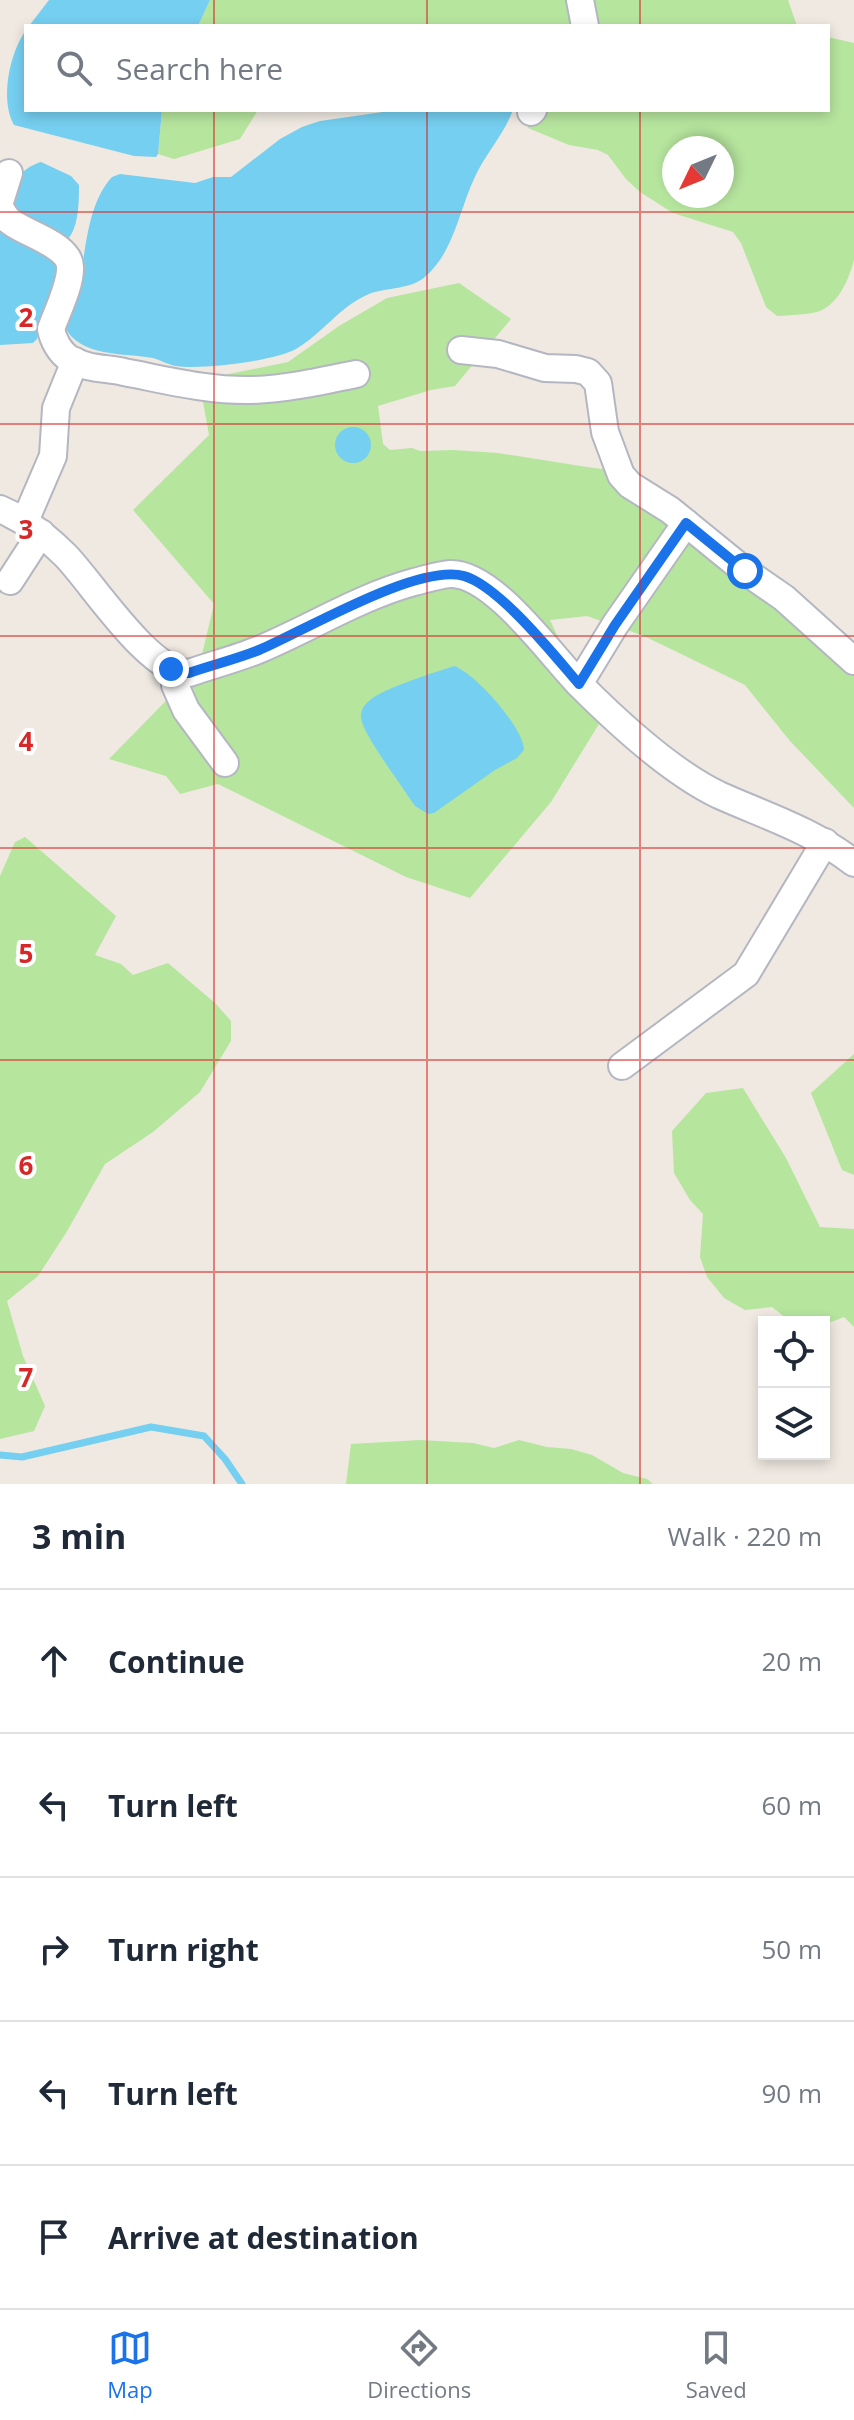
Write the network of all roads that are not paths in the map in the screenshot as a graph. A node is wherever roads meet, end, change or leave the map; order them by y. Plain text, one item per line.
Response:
1 (580, 0) edge
2 (585, 24) edge
3 (9, 173) dead end
4 (0, 204) edge
5 (461, 350) dead end
6 (75, 361) junction
7 (356, 374) dead end
8 (0, 509) edge
9 (686, 523) junction
10 (33, 527) junction
11 (10, 581) dead end
12 (854, 661) edge
13 (180, 673) junction
14 (579, 684) junction
15 (225, 763) dead end
16 (825, 842) junction
17 (854, 863) edge
18 (622, 1066) dead end

1 - 2 street
3 - 4 street
4 - 6 street
5 - 9 street
6 - 7 street
6 - 10 street
8 - 10 street
9 - 12 street
9 - 14 street
10 - 11 street
10 - 13 street
13 - 14 street
13 - 15 street
14 - 16 street
16 - 17 street
16 - 18 street

